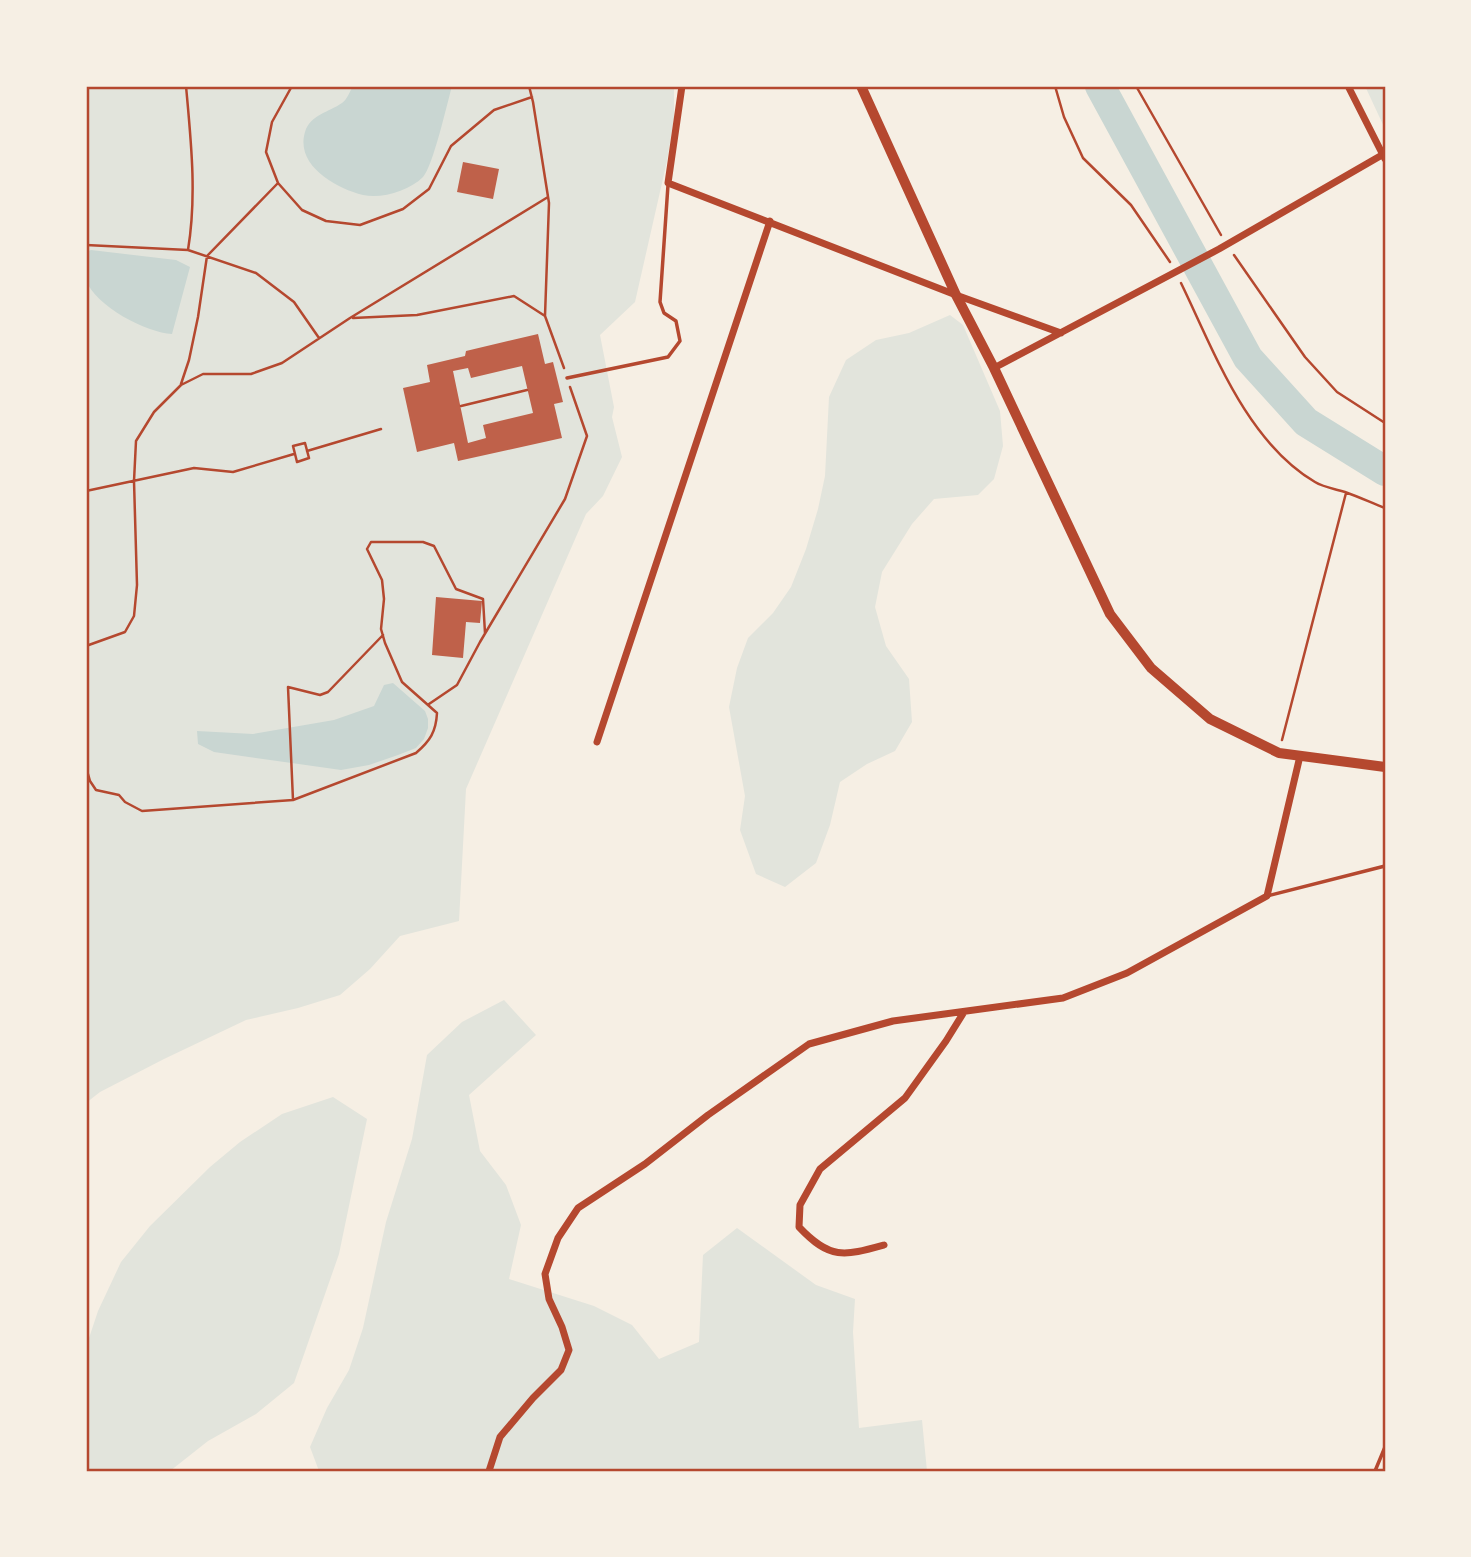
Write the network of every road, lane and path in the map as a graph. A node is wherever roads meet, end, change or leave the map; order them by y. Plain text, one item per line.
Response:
1 (186, 86) edge
2 (292, 86) edge
3 (529, 86) edge
4 (682, 86) edge
5 (861, 86) edge
6 (1055, 86) edge
7 (1136, 86) edge
8 (1348, 86) edge
9 (532, 97) junction
10 (1384, 157) edge
11 (278, 183) junction
12 (668, 183) junction
13 (548, 197) junction
14 (770, 221) junction
15 (86, 246) edge
16 (1223, 246) junction
17 (187, 250) junction
18 (207, 256) junction
19 (1179, 270) junction
20 (956, 295) junction
21 (545, 316) junction
22 (350, 318) junction
23 (1061, 333) junction
24 (319, 338) junction
25 (994, 368) junction
26 (567, 378) junction
27 (181, 385) junction
28 (527, 390) dead end
29 (461, 406) dead end
30 (1385, 422) edge
31 (381, 429) dead end
32 (307, 451) junction
33 (295, 454) junction
34 (134, 481) junction
35 (86, 491) edge
36 (1346, 493) junction
37 (1385, 508) edge
38 (485, 633) junction
39 (383, 635) junction
40 (86, 646) edge
41 (428, 704) junction
42 (597, 742) dead end
43 (1279, 753) junction
44 (1300, 756) junction
45 (86, 767) edge
46 (1385, 767) edge
47 (293, 800) junction
48 (1385, 866) edge
49 (1268, 896) junction
50 (964, 1012) junction
51 (884, 1245) dead end
52 (1385, 1447) edge
53 (489, 1471) edge
54 (1375, 1471) edge

1 - 17 path
2 - 11 path
3 - 9 path
4 - 12 street
5 - 20 main road
6 - 19 path
7 - 16 path
8 - 10 street
9 - 11 path
9 - 13 path
10 - 16 street
11 - 18 path
12 - 14 street
12 - 26 lane
13 - 21 path
13 - 22 path
14 - 20 street
14 - 42 street
15 - 17 path
16 - 19 street
16 - 30 path
17 - 18 path
18 - 24 path
18 - 27 path
19 - 23 street
19 - 36 path
20 - 23 street
20 - 25 main road
21 - 22 path
21 - 26 path
22 - 24 path
23 - 25 street
24 - 27 path
25 - 43 main road
26 - 38 path
27 - 34 path
28 - 29 path
31 - 32 path
32 - 33 path
32 - 33 path
33 - 34 path
34 - 35 path
34 - 40 path
36 - 37 path
36 - 43 path
38 - 39 path
38 - 41 path
39 - 41 path
39 - 47 path
41 - 47 path
43 - 44 main road
44 - 46 main road
44 - 49 street
45 - 47 path
48 - 49 lane
49 - 50 street
50 - 51 street
50 - 53 street
52 - 54 lane

